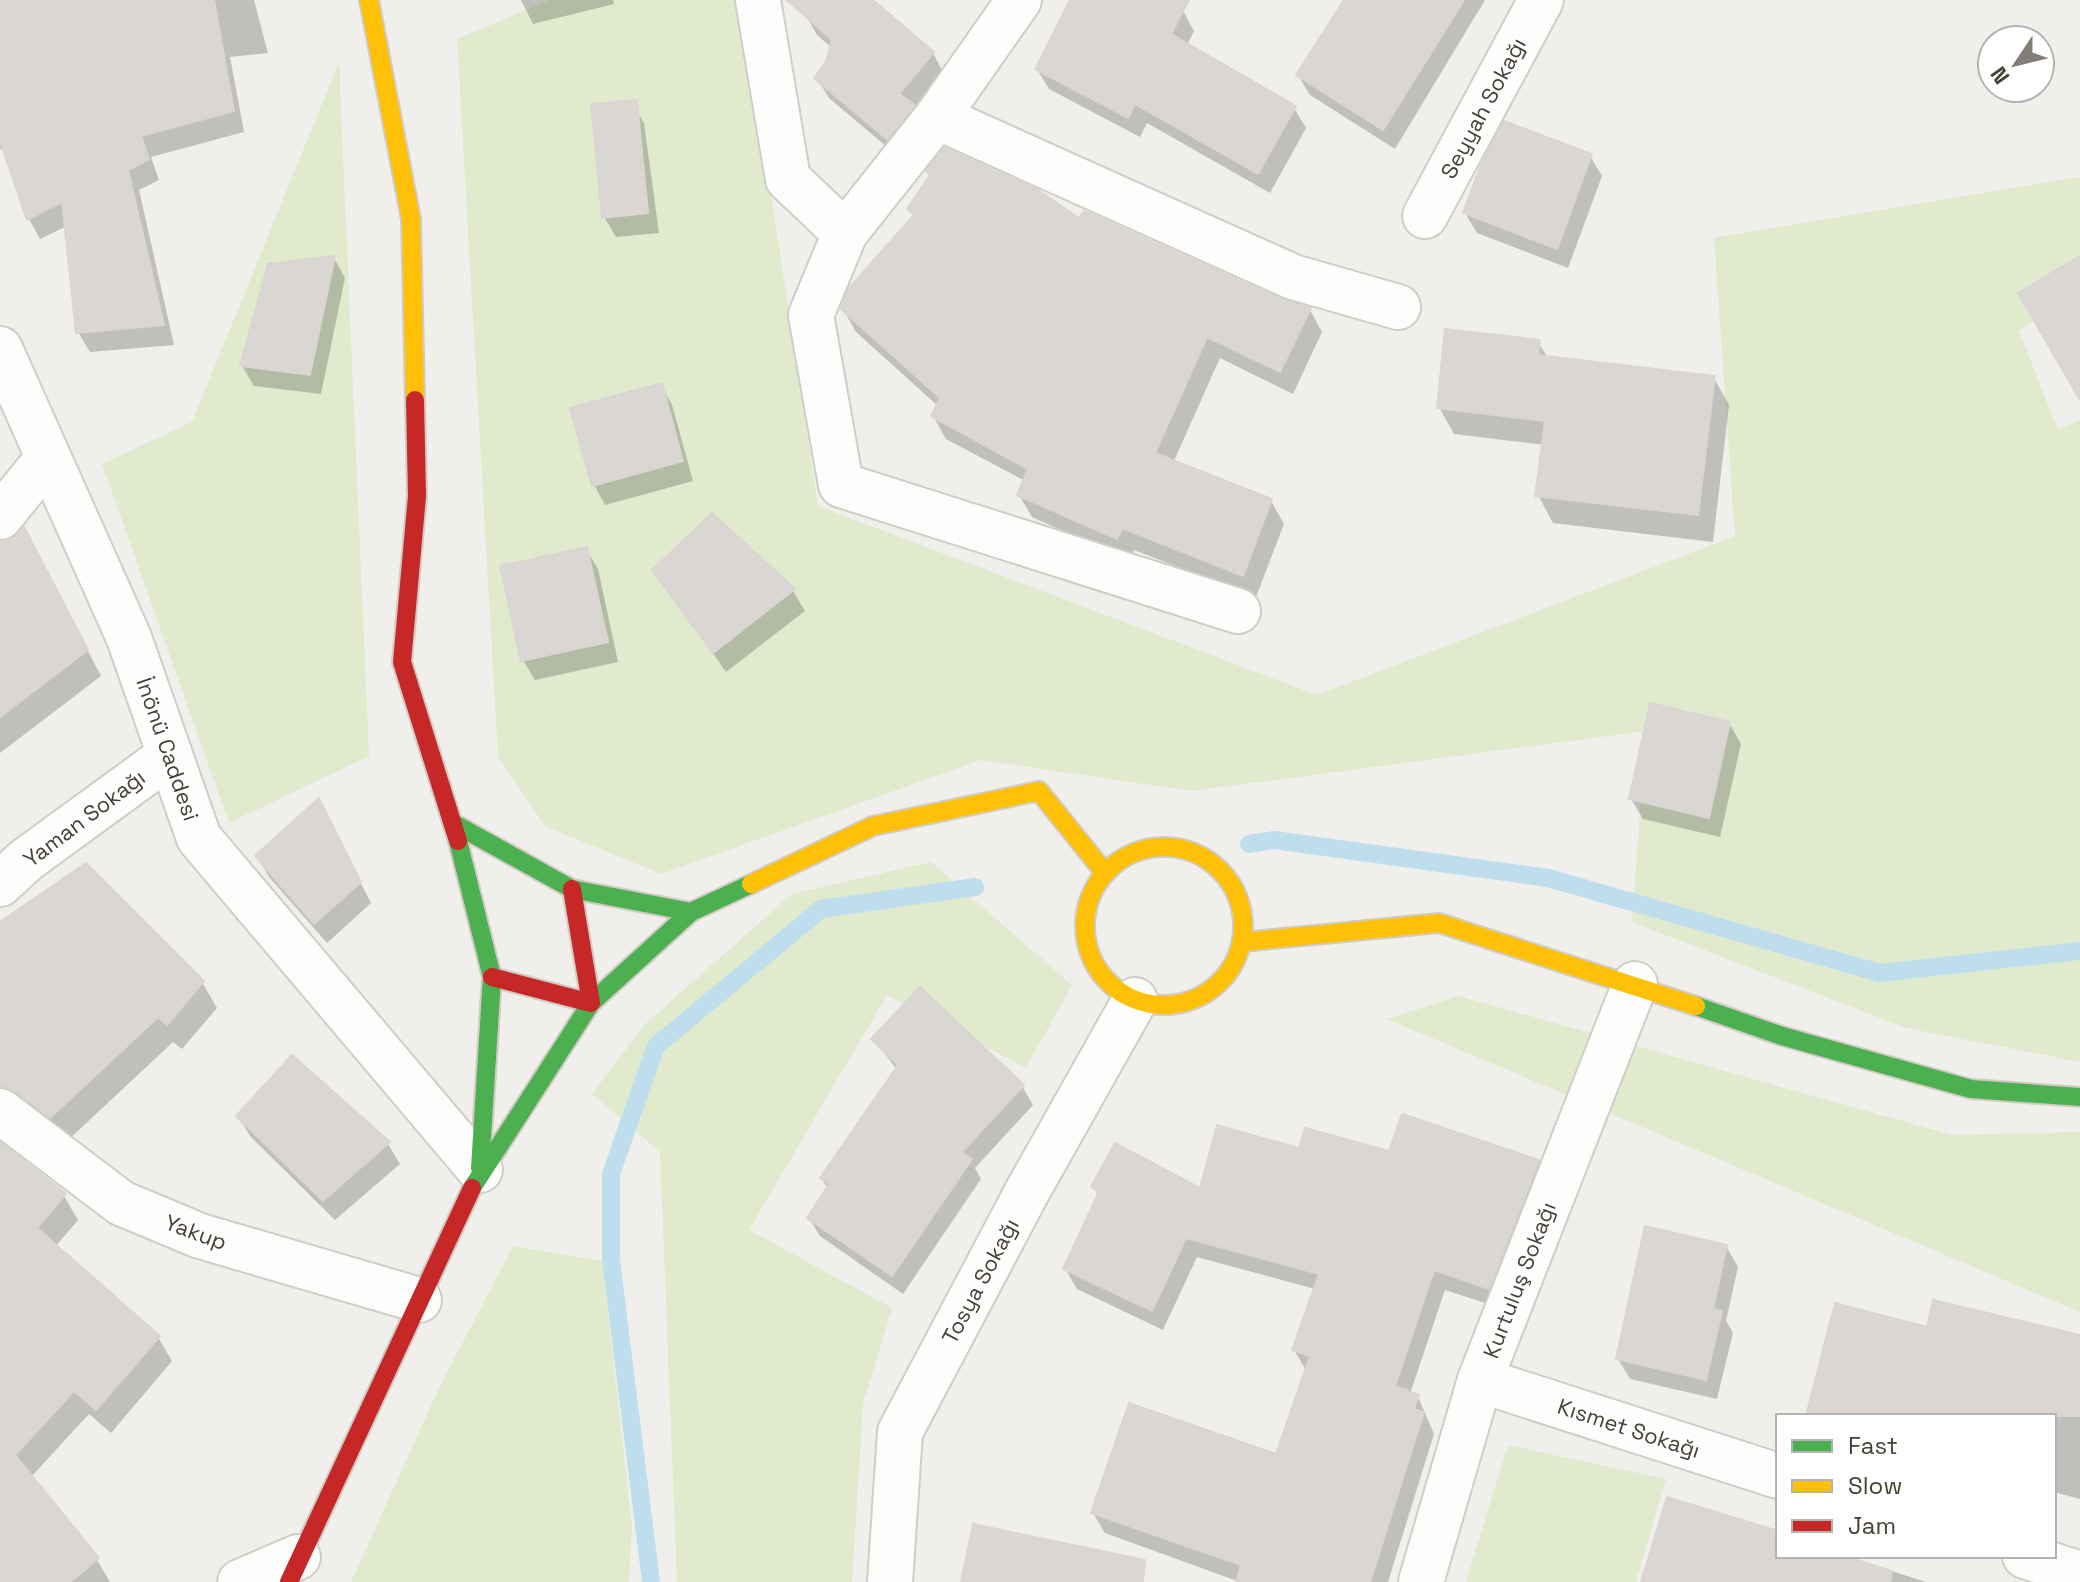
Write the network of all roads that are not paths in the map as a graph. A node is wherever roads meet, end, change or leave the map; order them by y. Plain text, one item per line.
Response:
1 (369, 0) edge
2 (758, 0) edge
3 (1019, 0) edge
4 (1541, 0) edge
5 (937, 117) junction
6 (1425, 216) dead end
7 (845, 233) junction
8 (1398, 307) dead end
9 (0, 349) edge
10 (48, 458) junction
11 (0, 517) edge
12 (1238, 611) dead end
13 (170, 755) junction
14 (453, 823) junction
15 (1105, 873) junction
16 (0, 884) edge
17 (572, 889) junction
18 (691, 912) junction
19 (1242, 942) junction
20 (492, 977) junction
21 (1635, 984) junction
22 (1135, 1000) junction
23 (591, 1003) junction
24 (2080, 1097) edge
25 (0, 1111) edge
26 (480, 1170) junction
27 (419, 1300) junction
28 (1480, 1380) junction
29 (1776, 1475) edge
30 (2031, 1558) edge
31 (293, 1570) edge
32 (2080, 1574) edge
33 (240, 1582) edge
34 (890, 1582) edge
35 (1421, 1582) edge

1 - 14 street
2 - 7 street
3 - 5 street
4 - 6 street, Seyyah Sokağı
5 - 7 street
5 - 8 street
7 - 12 street
9 - 10 street, İnönü Caddesi
10 - 11 street
10 - 13 street, İnönü Caddesi
13 - 16 street, Yaman Sokağı
13 - 26 street, İnönü Caddesi
14 - 17 street
14 - 20 street
15 - 18 street
15 - 19 street
15 - 22 street
17 - 18 street
17 - 23 street
18 - 23 street
19 - 21 street
19 - 22 street
20 - 23 street
20 - 26 street
21 - 24 street
21 - 28 street, Kurtuluş Sokağı
22 - 34 street, Tosya Sokağı
23 - 26 street
25 - 27 street, Yakup
26 - 27 street
27 - 31 street
28 - 29 street, Kısmet Sokağı
28 - 35 street, Kurtuluş Sokağı
30 - 32 street
31 - 33 street

